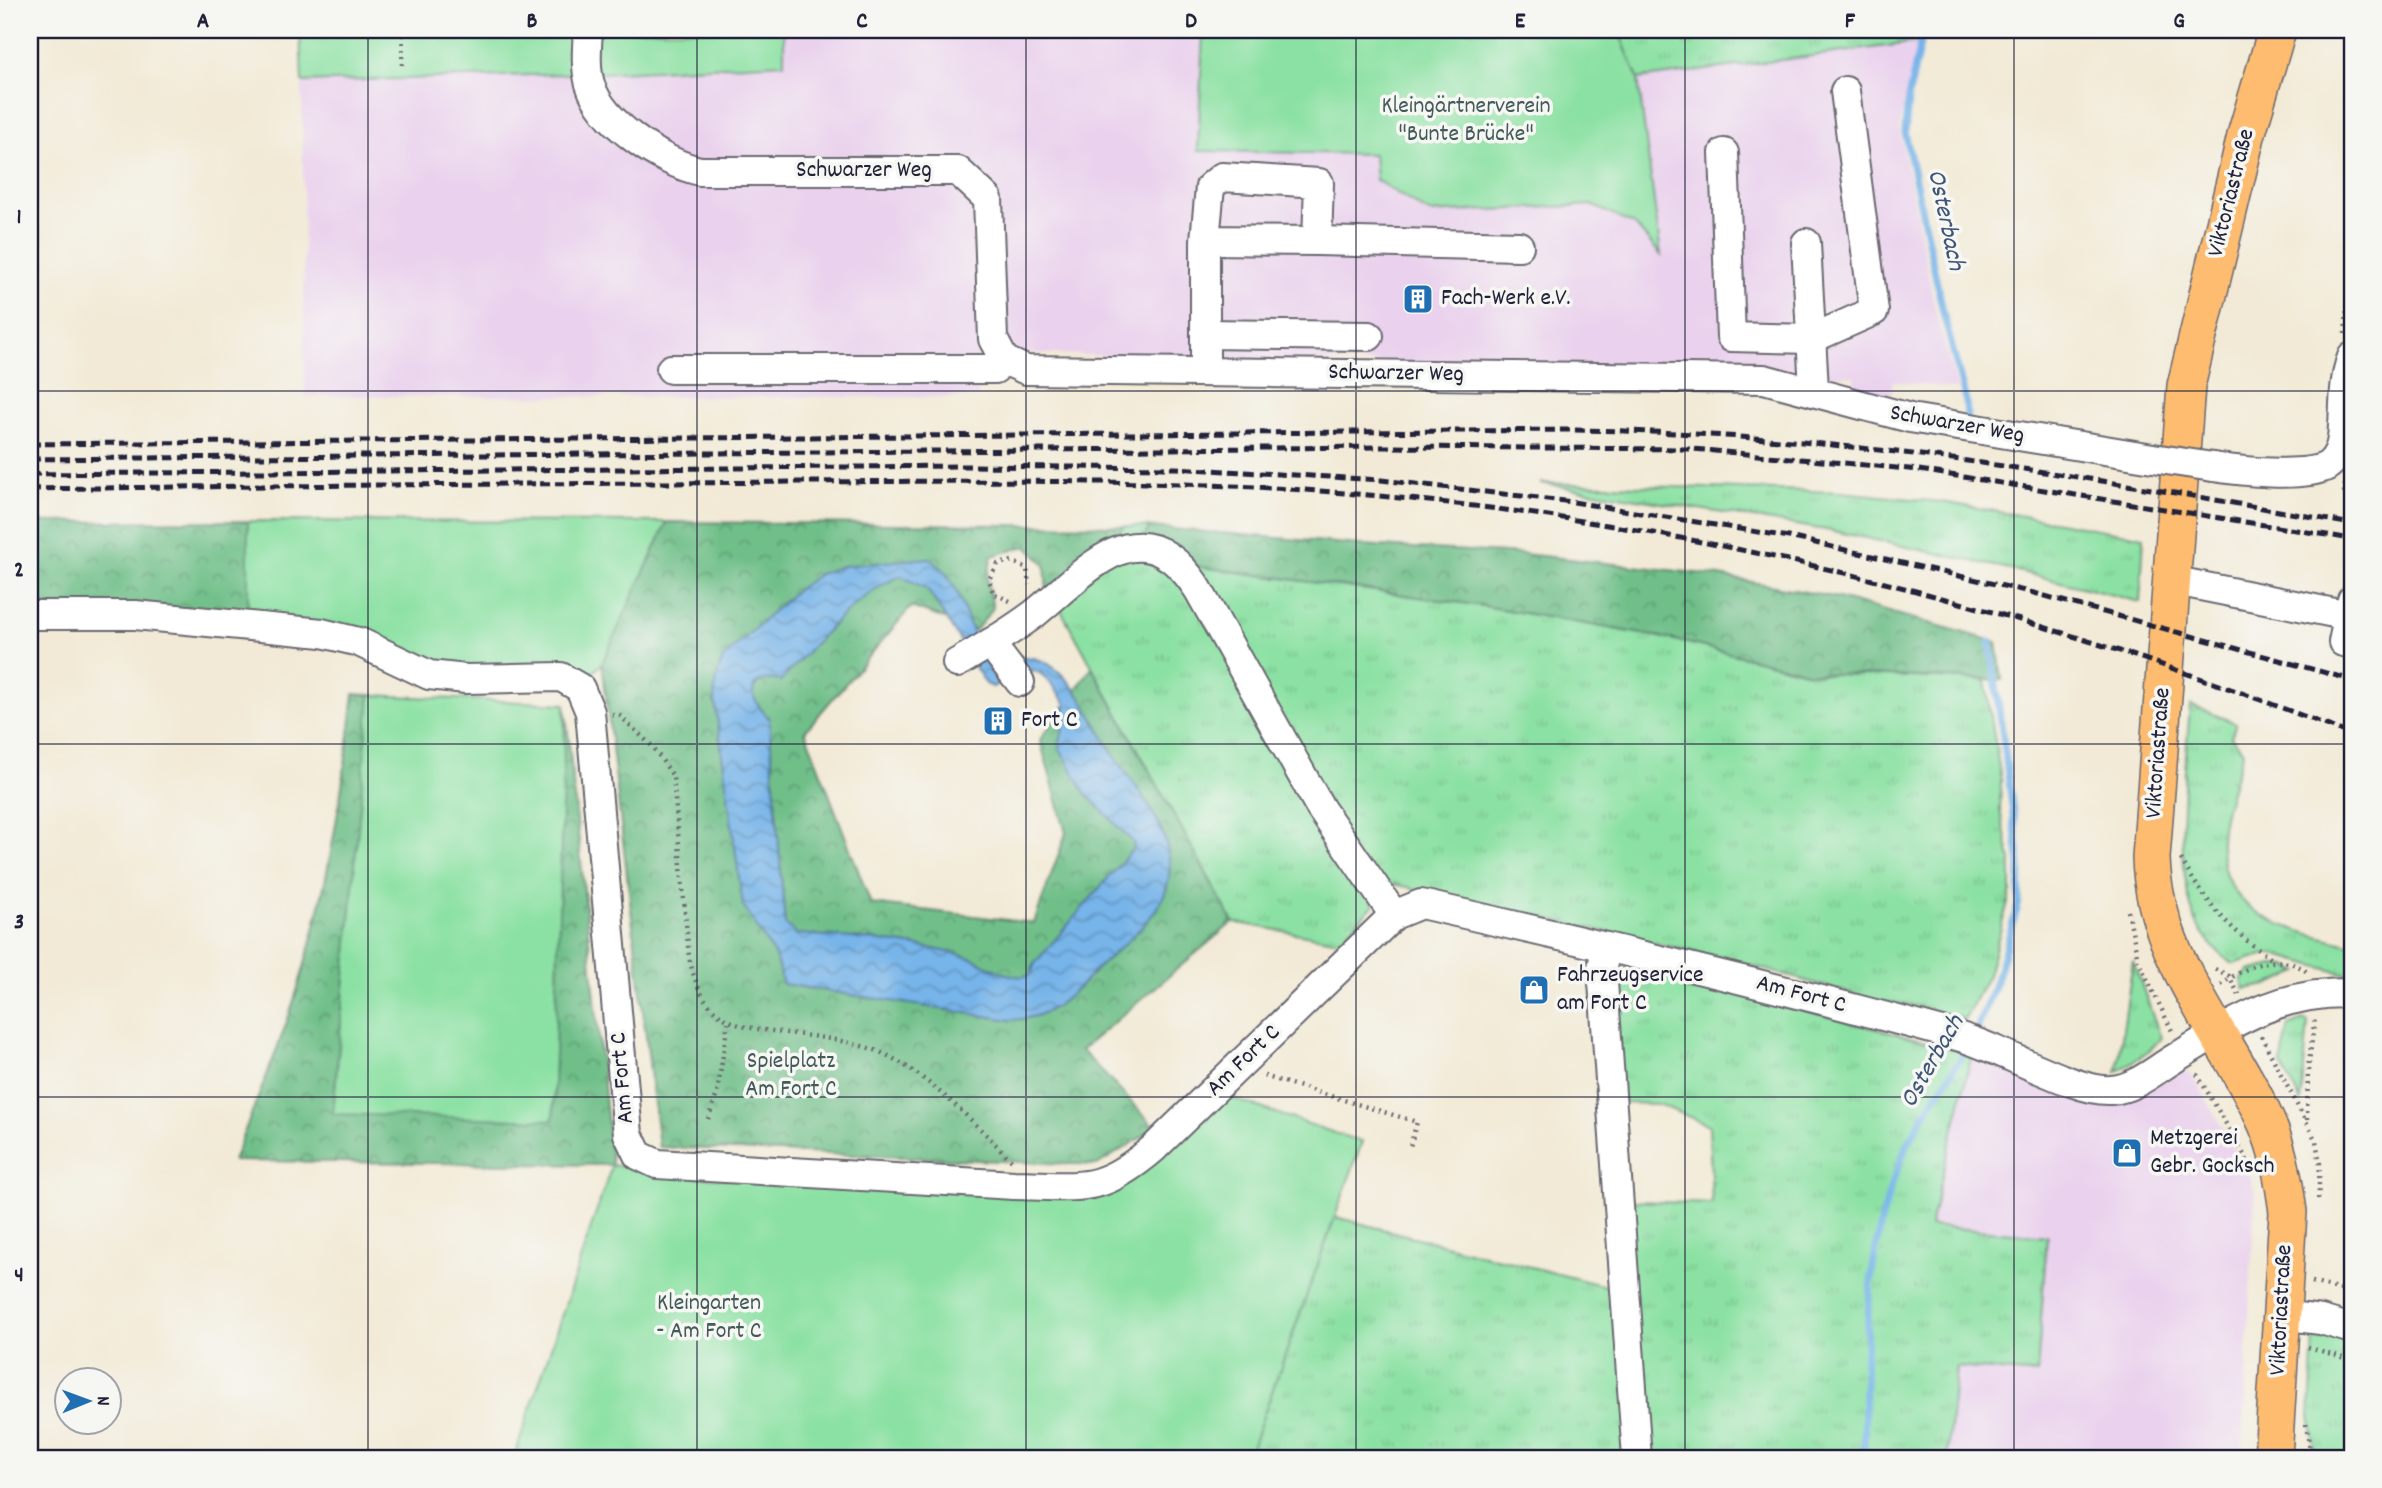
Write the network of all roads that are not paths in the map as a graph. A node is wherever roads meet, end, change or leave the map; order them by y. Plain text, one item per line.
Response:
1 (587, 30) edge
2 (2277, 30) edge
3 (1845, 92) dead end
4 (1724, 153) dead end
5 (1205, 240) junction
6 (1317, 241) junction
7 (1806, 243) dead end
8 (1519, 246) dead end
9 (1205, 334) junction
10 (1369, 336) dead end
11 (1811, 340) junction
12 (2352, 357) edge
13 (1004, 360) junction
14 (671, 369) dead end
15 (1205, 372) junction
16 (1814, 390) junction
17 (2171, 580) junction
18 (2351, 608) edge
19 (30, 615) edge
20 (2352, 644) edge
21 (957, 663) dead end
22 (1394, 915) junction
23 (1606, 947) junction
24 (2339, 993) edge
25 (2218, 1035) junction
26 (2281, 1315) junction
27 (2352, 1329) edge
28 (1637, 1458) edge
29 (2273, 1458) edge

1 - 13 street, Schwarzer Weg
2 - 17 main road, Viktoriastraße
3 - 11 street
4 - 11 street
5 - 6 street
5 - 6 street
5 - 9 street
6 - 8 street
7 - 11 street
9 - 10 street
9 - 15 street
11 - 16 street
12 - 16 street, Schwarzer Weg, bridge
13 - 14 street
13 - 15 street, Schwarzer Weg
15 - 16 street, Schwarzer Weg
17 - 18 street
17 - 25 main road, Viktoriastraße
18 - 20 street
19 - 22 street, Am Fort C
21 - 22 street
22 - 23 street, Am Fort C
23 - 25 street, Am Fort C
23 - 28 street
24 - 25 street, Am Fort C
25 - 26 main road, Viktoriastraße
26 - 27 street
26 - 29 main road, Viktoriastraße

